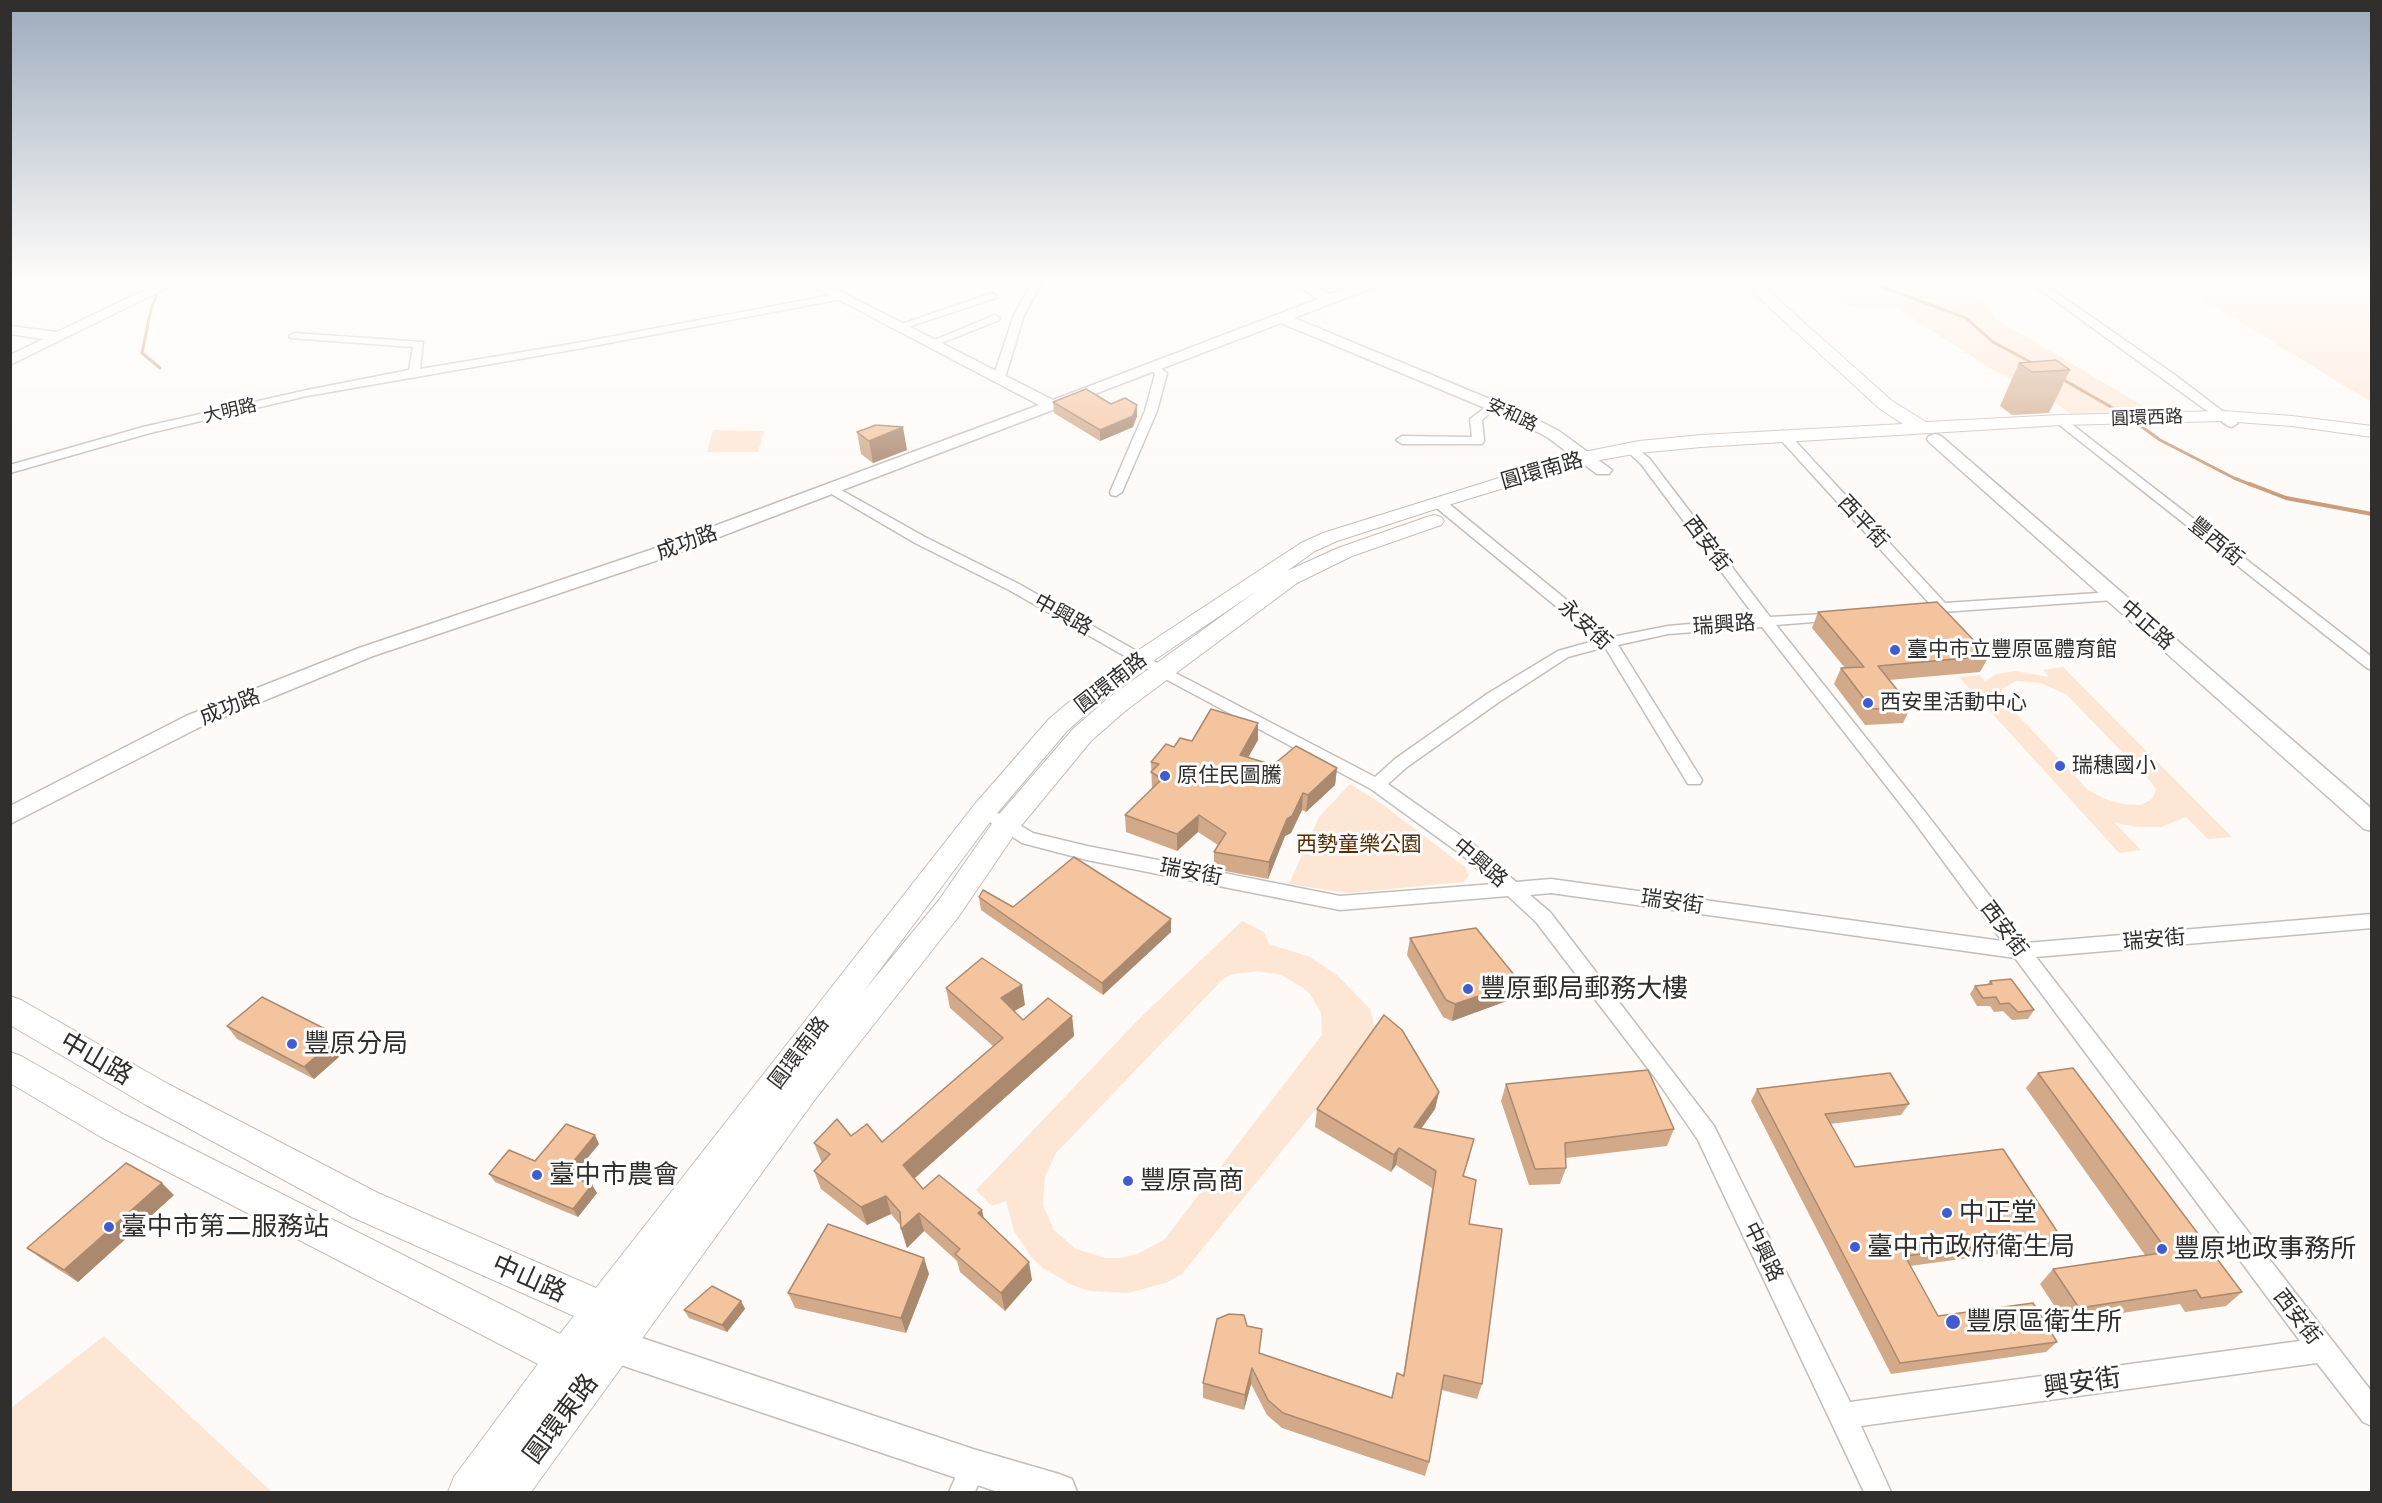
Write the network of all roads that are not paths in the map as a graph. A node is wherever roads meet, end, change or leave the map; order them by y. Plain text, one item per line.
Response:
1 (417, 354) edge
2 (527, 354) edge
3 (953, 354) edge
4 (1007, 354) edge
5 (1188, 354) edge
6 (1369, 354) edge
7 (1830, 354) edge
8 (1848, 354) edge
9 (2136, 354) edge
10 (1155, 367) junction
11 (414, 372) junction
12 (999, 378) junction
13 (1493, 405) junction
14 (1052, 406) junction
15 (2228, 420) junction
16 (2067, 424) junction
17 (2372, 432) edge
18 (1929, 433) junction
19 (1402, 440) dead end
20 (1788, 441) junction
21 (2372, 441) edge
22 (1639, 455) junction
23 (1586, 458) junction
24 (10, 469) edge
25 (1603, 470) junction
26 (829, 489) junction
27 (1116, 492) dead end
28 (1446, 509) junction
29 (2114, 596) junction
30 (1942, 608) junction
31 (1907, 610) edge
32 (1848, 615) edge
33 (1766, 622) junction
34 (1609, 642) junction
35 (1153, 665) junction
36 (2372, 665) edge
37 (1694, 780) dead end
38 (1377, 785) junction
39 (10, 816) edge
40 (995, 818) junction
41 (2372, 823) edge
42 (1512, 889) junction
43 (2372, 921) edge
44 (2020, 951) junction
45 (10, 1010) edge
46 (10, 1066) edge
47 (609, 1328) junction
48 (2322, 1350) junction
49 (566, 1358) junction
50 (2372, 1413) edge
51 (1843, 1416) junction
52 (967, 1480) edge
53 (469, 1492) edge
54 (506, 1492) edge
55 (1059, 1492) edge
56 (1878, 1492) edge

1 - 11 street
2 - 11 street, 大明路
3 - 12 street
4 - 12 street
5 - 10 street, 成功路
6 - 13 street, 安和路
7 - 18 main road, 中正路
8 - 18 main road, 中正路
9 - 15 street
10 - 14 street, 成功路
10 - 27 street
11 - 24 street, 大明路
12 - 14 street
13 - 19 street
13 - 23 street, 安和路
14 - 26 street, 成功路
15 - 16 main road, 圓環西路
15 - 17 main road, 圓環西路
15 - 21 main road, 圓環西路
16 - 18 main road, 圓環西路
16 - 36 street, 豐西街
18 - 20 main road, 圓環南路
18 - 29 street, 中正路
20 - 22 main road, 圓環南路
20 - 30 street, 西平街
22 - 23 main road, 圓環南路
22 - 25 main road, 圓環南路
22 - 33 street, 西安街
23 - 25 street, 安和路
23 - 28 main road, 圓環南路
25 - 28 main road, 圓環南路
26 - 35 street, 中興路
26 - 39 street, 成功路
28 - 34 street, 永安街
28 - 35 main road, 圓環南路
29 - 30 street
29 - 41 street, 中正路
30 - 31 street
32 - 33 street, 瑞興路
33 - 34 street, 瑞興路
33 - 44 street, 西安街
34 - 37 street, 永安街
34 - 38 street, 瑞興路
35 - 38 street, 中興路
35 - 40 main road, 圓環南路
38 - 42 street, 中興路
40 - 42 street, 瑞安街
40 - 47 main road, 圓環南路
42 - 44 street, 瑞安街
42 - 51 street, 中興路
43 - 44 street, 瑞安街
44 - 48 street, 西安街
45 - 47 main road, 中山路
46 - 49 main road
47 - 49 main road
47 - 52 street, 中山路
47 - 54 main road, 圓環東路
48 - 50 street, 西安街
48 - 51 street, 興安街
49 - 53 main road, 圓環東路
51 - 56 street, 中興路
52 - 55 street, 中山路

